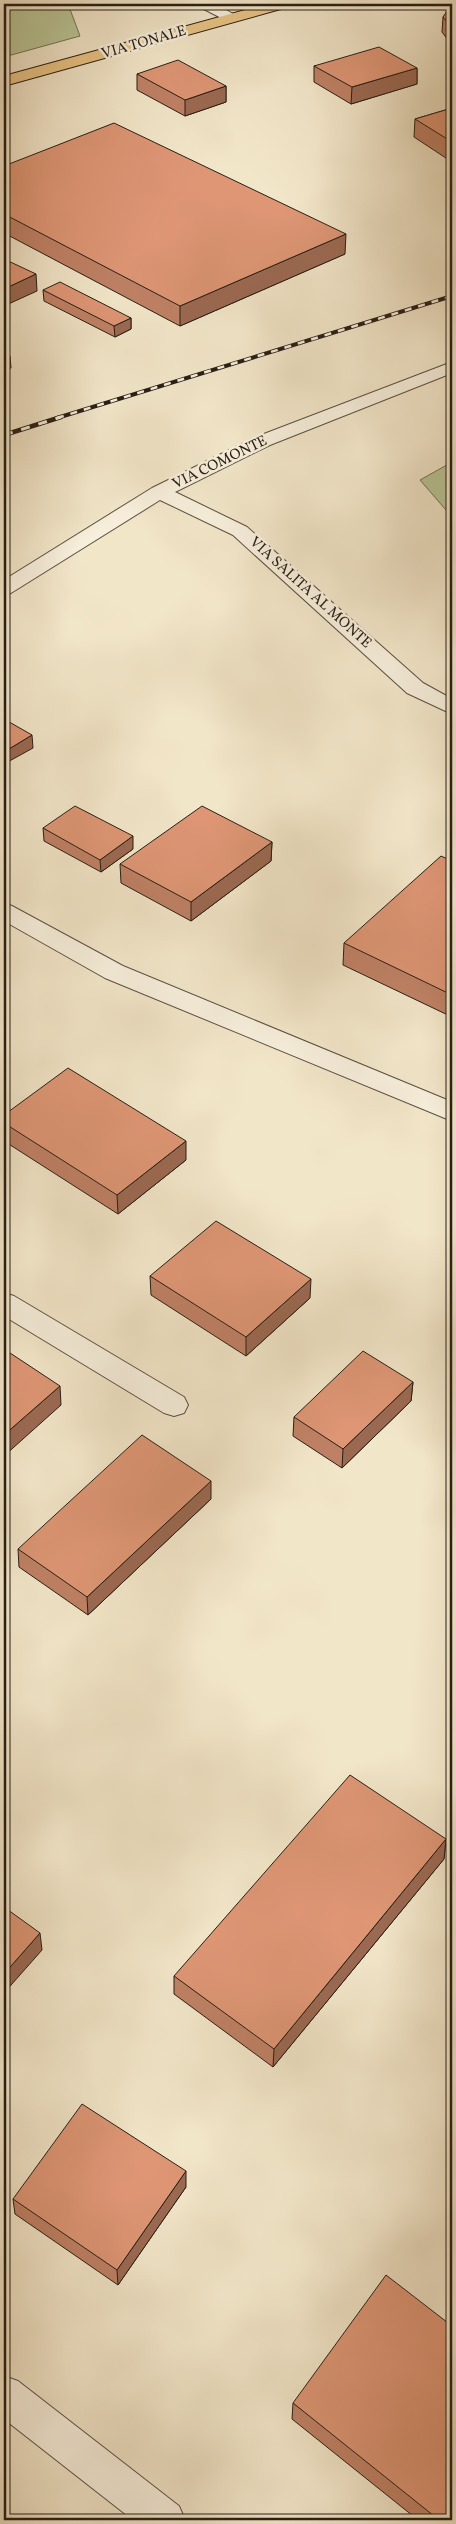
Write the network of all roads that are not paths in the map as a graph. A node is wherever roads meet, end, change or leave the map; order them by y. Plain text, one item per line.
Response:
1 (205, 4) edge
2 (283, 4) edge
3 (232, 18) junction
4 (4, 81) edge
5 (452, 367) edge
6 (159, 492) junction
7 (4, 589) edge
8 (452, 707) edge
9 (4, 911) edge
10 (452, 1112) edge
11 (4, 1303) edge
12 (174, 1405) dead end
13 (4, 2395) edge
14 (165, 2520) edge

1 - 3 street
2 - 3 main road, VIA TONALE
3 - 4 main road, VIA TONALE
5 - 6 street, VIA COMONTE
6 - 7 street, VIA COMONTE
6 - 8 street, VIA SALITA AL MONTE
9 - 10 street
11 - 12 street
13 - 14 street

